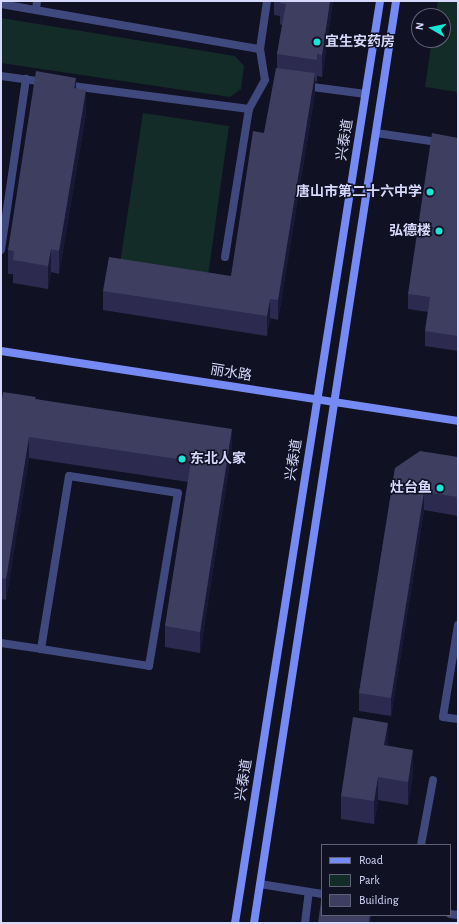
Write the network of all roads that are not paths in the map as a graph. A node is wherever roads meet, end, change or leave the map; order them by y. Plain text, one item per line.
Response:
1 (37, 1) edge
2 (267, 1) edge
3 (380, 1) edge
4 (396, 1) edge
5 (1, 4) edge
6 (36, 10) junction
7 (260, 49) junction
8 (1, 76) edge
9 (26, 79) junction
10 (296, 84) edge
11 (366, 94) junction
12 (249, 110) junction
13 (376, 133) junction
14 (458, 145) edge
15 (1, 250) edge
16 (225, 257) dead end
17 (1, 351) edge
18 (316, 400) junction
19 (334, 402) junction
20 (458, 421) edge
21 (458, 625) edge
22 (1, 643) edge
23 (42, 649) junction
24 (458, 719) edge
25 (433, 780) dead end
26 (421, 844) edge
27 (260, 884) junction
28 (309, 892) junction
29 (321, 894) edge
30 (235, 923) edge
31 (254, 923) edge
32 (305, 923) edge

1 - 6 lane
2 - 7 lane
3 - 11 street, 兴泰道
4 - 13 street, 兴泰道
5 - 6 lane
6 - 7 lane
7 - 12 lane
8 - 9 lane
9 - 12 lane
9 - 15 lane
10 - 11 lane
11 - 18 street, 兴泰道
12 - 16 lane
13 - 14 lane
13 - 19 street, 兴泰道
17 - 18 street, 丽水路
18 - 19 street, 丽水路
18 - 30 street, 兴泰道
19 - 20 street, 丽水路
19 - 27 street, 兴泰道
21 - 24 lane
22 - 23 lane
23 - 23 lane
25 - 26 lane
27 - 28 lane
27 - 31 street, 兴泰道
28 - 29 lane
28 - 32 lane

